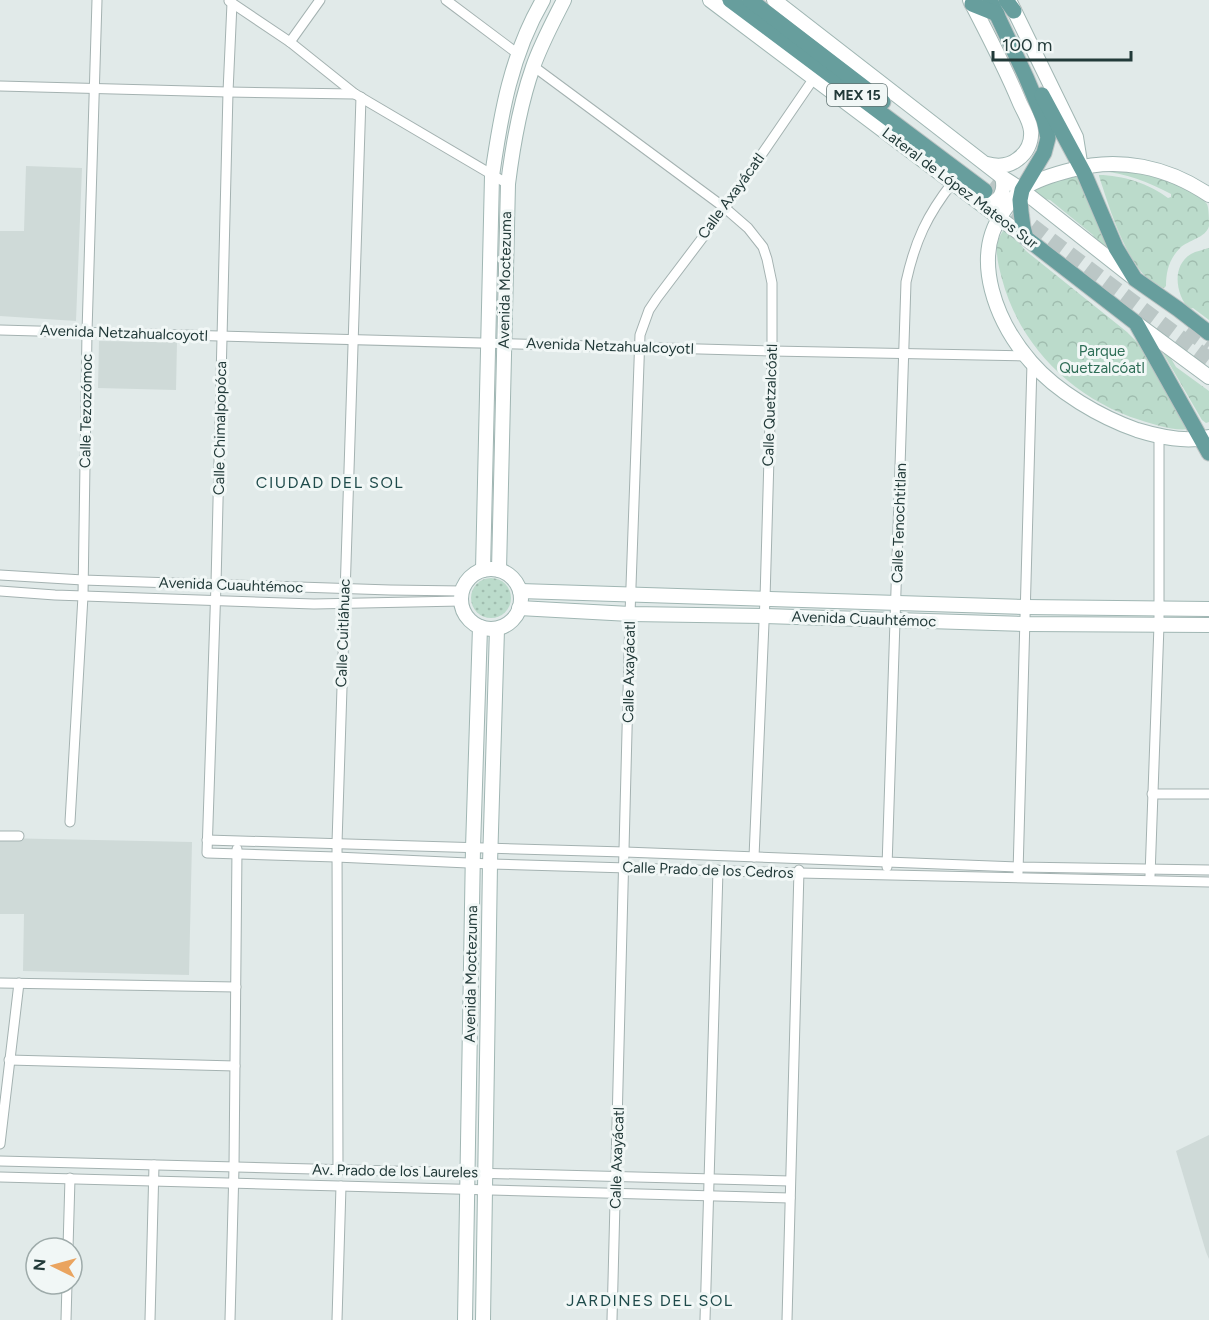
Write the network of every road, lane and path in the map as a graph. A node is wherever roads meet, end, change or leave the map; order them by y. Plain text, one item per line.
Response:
1 (97, 0) edge
2 (320, 0) edge
3 (446, 0) edge
4 (543, 0) edge
5 (564, 0) edge
6 (710, 0) edge
7 (730, 0) edge
8 (750, 0) edge
9 (774, 0) edge
10 (230, 2) edge
11 (971, 2) edge
12 (1010, 4) edge
13 (993, 7) edge
14 (290, 42) junction
15 (518, 54) junction
16 (533, 66) junction
17 (1026, 77) junction
18 (814, 78) junction
19 (0, 86) edge
20 (95, 88) junction
21 (1015, 91) junction
22 (228, 92) junction
23 (358, 95) junction
24 (1044, 120) junction
25 (984, 163) junction
26 (1081, 167) junction
27 (492, 176) junction
28 (953, 182) junction
29 (508, 184) junction
30 (990, 189) junction
31 (1022, 190) junction
32 (1209, 195) edge
33 (724, 208) junction
34 (999, 217) junction
35 (1026, 238) junction
36 (1136, 279) junction
37 (1136, 323) junction
38 (0, 330) edge
39 (87, 332) junction
40 (1209, 333) edge
41 (1011, 334) junction
42 (222, 336) junction
43 (352, 340) junction
44 (488, 343) junction
45 (504, 343) junction
46 (639, 346) junction
47 (772, 351) junction
48 (904, 353) junction
49 (1004, 355) junction
50 (1029, 359) junction
51 (1209, 377) edge
52 (1159, 437) junction
53 (1205, 438) edge
54 (1209, 453) edge
55 (483, 570) junction
56 (499, 570) junction
57 (0, 575) edge
58 (83, 580) junction
59 (216, 585) junction
60 (345, 589) junction
61 (0, 591) edge
62 (520, 591) junction
63 (83, 596) junction
64 (461, 596) junction
65 (631, 596) junction
66 (765, 599) junction
67 (215, 601) junction
68 (896, 603) junction
69 (344, 604) junction
70 (1025, 607) junction
71 (519, 608) junction
72 (1209, 609) edge
73 (1159, 610) junction
74 (630, 614) junction
75 (764, 616) junction
76 (896, 620) junction
77 (1025, 624) junction
78 (1159, 625) junction
79 (1209, 625) edge
80 (480, 627) junction
81 (497, 629) junction
82 (1152, 794) junction
83 (1209, 794) edge
84 (70, 822) dead end
85 (0, 836) edge
86 (19, 836) dead end
87 (207, 840) junction
88 (238, 841) junction
89 (337, 843) junction
90 (472, 848) junction
91 (490, 849) junction
92 (625, 852) junction
93 (207, 853) joint
94 (237, 854) junction
95 (336, 856) junction
96 (754, 857) junction
97 (799, 858) junction
98 (473, 862) junction
99 (888, 862) junction
100 (490, 864) junction
101 (1018, 867) junction
102 (624, 868) junction
103 (718, 870) junction
104 (1150, 870) junction
105 (1209, 870) edge
106 (799, 873) junction
107 (887, 875) junction
108 (1018, 879) junction
109 (1149, 881) junction
110 (1209, 882) edge
111 (0, 983) edge
112 (19, 983) junction
113 (236, 987) junction
114 (9, 1060) junction
115 (235, 1066) junction
116 (0, 1144) edge
117 (0, 1161) edge
118 (154, 1165) junction
119 (234, 1167) junction
120 (338, 1170) junction
121 (468, 1174) junction
122 (486, 1174) junction
123 (616, 1176) junction
124 (0, 1177) edge
125 (70, 1178) junction
126 (708, 1179) junction
127 (154, 1180) junction
128 (790, 1181) junction
129 (234, 1183) junction
130 (341, 1186) junction
131 (467, 1189) junction
132 (486, 1189) junction
133 (616, 1193) junction
134 (708, 1195) junction
135 (790, 1198) junction
136 (68, 1236) edge
137 (67, 1296) edge
138 (66, 1320) edge
139 (150, 1320) edge
140 (230, 1320) edge
141 (337, 1320) edge
142 (465, 1320) edge
143 (483, 1320) edge
144 (612, 1320) edge
145 (705, 1320) edge
146 (787, 1320) edge

1 - 20 street, Calle Tezozómoc
2 - 14 street
3 - 15 street
4 - 15 street, Avenida Moctezuma
5 - 16 street, Avenida Moctezuma
6 - 18 street, Lateral de López Mateos Sur
7 - 30 main road, MEX 15
8 - 30 main road, MEX 15
9 - 25 street, Lateral de López Mateos Sur
10 - 14 street
10 - 22 street, Calle Chimalpopóca
11 - 13 main road
11 - 21 street
12 - 26 street
13 - 17 main road
14 - 23 street
15 - 27 street, Avenida Moctezuma
16 - 29 street, Avenida Moctezuma
16 - 33 street, Calle Quetzalcóatl
17 - 24 main road
17 - 26 main road
18 - 28 street, Lateral de López Mateos Sur
18 - 33 street, Calle Axayácatl
19 - 20 street
20 - 22 street
20 - 39 street, Calle Tezozómoc
21 - 24 street
21 - 25 street
22 - 23 street
22 - 42 street, Calle Chimalpopóca
23 - 27 street
23 - 43 street, Calle Cuitláhuac
24 - 31 main road
25 - 30 street, Lateral de López Mateos Sur
26 - 31 street
26 - 32 street
26 - 36 main road
27 - 29 street
27 - 44 street, Avenida Moctezuma
28 - 30 street, Lateral de López Mateos Sur
28 - 48 street, Calle Tenochtitlan
29 - 45 street, Avenida Moctezuma
30 - 31 street, Lateral de López Mateos Sur
30 - 34 street, Lateral de López Mateos Sur
31 - 34 street
31 - 35 main road
31 - 36 street, Lateral de López Mateos Sur
33 - 46 street, Calle Axayácatl
33 - 47 street, Calle Quetzalcóatl
34 - 35 street, Lateral de López Mateos Sur
34 - 41 street
35 - 37 main road, Lateral de López Mateos Sur
36 - 40 main road, Lateral de López Mateos Sur
37 - 51 street, Lateral de López Mateos Sur
37 - 53 main road
38 - 39 street, Avenida Netzahualcoyotl
39 - 42 street, Avenida Netzahualcoyotl
39 - 58 street, Calle Tezozómoc
41 - 49 street
41 - 50 street
42 - 43 street, Avenida Netzahualcoyotl
42 - 59 street, Calle Chimalpopóca
43 - 44 street, Avenida Netzahualcoyotl
43 - 60 street, Calle Cuitláhuac
44 - 45 street, Avenida Netzahualcoyotl
44 - 55 street, Avenida Moctezuma
45 - 46 street, Avenida Netzahualcoyotl
45 - 56 street, Avenida Moctezuma
46 - 47 street, Avenida Netzahualcoyotl
46 - 65 street, Calle Axayácatl
47 - 48 street, Avenida Netzahualcoyotl
47 - 66 street, Calle Quetzalcóatl
48 - 49 street, Avenida Netzahualcoyotl
48 - 68 street, Calle Tenochtitlan
49 - 50 street, Avenida Netzahualcoyotl
50 - 52 street
50 - 70 street
52 - 53 street
52 - 73 street
53 - 54 main road
55 - 56 street
55 - 64 street
56 - 62 street
57 - 58 street, Avenida Cuauhtémoc
58 - 59 street, Avenida Cuauhtémoc
58 - 63 street, Calle Tezozómoc
59 - 60 street, Avenida Cuauhtémoc
59 - 67 street, Calle Chimalpopóca
60 - 64 street, Avenida Cuauhtémoc
60 - 69 street, Calle Cuitláhuac
61 - 63 street, Avenida Cuauhtémoc
62 - 65 street, Avenida Cuauhtémoc
62 - 71 street
63 - 67 street, Avenida Cuauhtémoc
63 - 84 street, Calle Tezozómoc
64 - 69 street, Avenida Cuauhtémoc
64 - 80 street
65 - 66 street, Avenida Cuauhtémoc
65 - 74 street, Calle Axayácatl
66 - 68 street, Avenida Cuauhtémoc
66 - 75 street, Calle Quetzalcóatl
67 - 69 street, Avenida Cuauhtémoc
67 - 87 street, Calle Chimalpopóca
68 - 70 street, Avenida Cuauhtémoc
68 - 76 street, Calle Tenochtitlan
69 - 89 street, Calle Cuitláhuac
70 - 73 street, Avenida Cuauhtémoc
70 - 77 street
71 - 74 street, Avenida Cuauhtémoc
71 - 81 street
72 - 73 street, Avenida Cuauhtémoc
73 - 78 street
74 - 75 street, Avenida Cuauhtémoc
74 - 92 street, Calle Axayácatl
75 - 76 street, Avenida Cuauhtémoc
75 - 96 street, Calle Quetzalcóatl
76 - 77 street, Avenida Cuauhtémoc
76 - 99 street, Calle Tenochtitlan
77 - 78 street, Avenida Cuauhtémoc
77 - 101 street
78 - 79 street, Avenida Cuauhtémoc
78 - 82 street
80 - 81 street
80 - 90 street, Avenida Moctezuma
81 - 91 street, Avenida Moctezuma
82 - 83 street
82 - 104 street
85 - 86 street
87 - 88 street, Calle Prado de los Cedros
87 - 93 street, Calle Chimalpopóca
88 - 89 street, Calle Prado de los Cedros
88 - 94 street
89 - 90 street, Calle Prado de los Cedros
89 - 95 street, Calle Cuitláhuac
90 - 91 street, Calle Prado de los Cedros
90 - 98 street, Avenida Moctezuma
91 - 92 street, Calle Prado de los Cedros
91 - 100 street, Avenida Moctezuma
92 - 96 street, Calle Prado de los Cedros
92 - 102 street, Calle Axayácatl
93 - 94 street, Calle Prado de los Cedros
94 - 95 street, Calle Prado de los Cedros
94 - 113 street
95 - 98 street, Calle Prado de los Cedros
95 - 120 street, Calle Cuitláhuac
96 - 97 street, Calle Prado de los Cedros
97 - 99 street, Calle Prado de los Cedros
97 - 106 street
98 - 100 street, Calle Prado de los Cedros
98 - 121 street, Avenida Moctezuma
99 - 101 street, Calle Prado de los Cedros
99 - 107 street, Calle Tenochtitlan
100 - 102 street, Calle Prado de los Cedros
100 - 122 street, Avenida Moctezuma
101 - 104 street, Calle Prado de los Cedros
101 - 108 street
102 - 103 street, Calle Prado de los Cedros
102 - 123 street, Calle Axayácatl
103 - 106 street, Calle Prado de los Cedros
103 - 126 street
104 - 105 street, Calle Prado de los Cedros
104 - 109 street
106 - 107 street, Calle Prado de los Cedros
106 - 128 street
107 - 108 street, Calle Prado de los Cedros
108 - 109 street, Calle Prado de los Cedros
109 - 110 street, Calle Prado de los Cedros
111 - 112 street
112 - 113 street
112 - 114 street
113 - 115 street
114 - 115 street
114 - 116 street
115 - 119 street
117 - 118 street, Av. Prado de los Laureles
118 - 119 street, Av. Prado de los Laureles
118 - 127 street
119 - 120 street, Av. Prado de los Laureles
119 - 129 street
120 - 121 street, Av. Prado de los Laureles
121 - 122 street, Av. Prado de los Laureles
121 - 131 street, Avenida Moctezuma
122 - 123 street, Av. Prado de los Laureles
122 - 132 street, Avenida Moctezuma
123 - 126 street, Av. Prado de los Laureles
123 - 133 street, Calle Axayácatl
124 - 125 street, Av. Prado de los Laureles
125 - 127 street, Av. Prado de los Laureles
125 - 136 street
126 - 128 street, Av. Prado de los Laureles
126 - 134 street
127 - 129 street, Av. Prado de los Laureles
127 - 139 street
128 - 135 street
129 - 130 street, Av. Prado de los Laureles
129 - 140 street
130 - 131 street, Av. Prado de los Laureles
130 - 141 street
131 - 132 street, Av. Prado de los Laureles
131 - 142 street, Avenida Moctezuma
132 - 133 street, Av. Prado de los Laureles
132 - 143 street, Avenida Moctezuma
133 - 134 street, Av. Prado de los Laureles
133 - 144 street, Calle Axayácatl
134 - 135 street, Av. Prado de los Laureles
134 - 145 street
135 - 146 street
137 - 138 street

